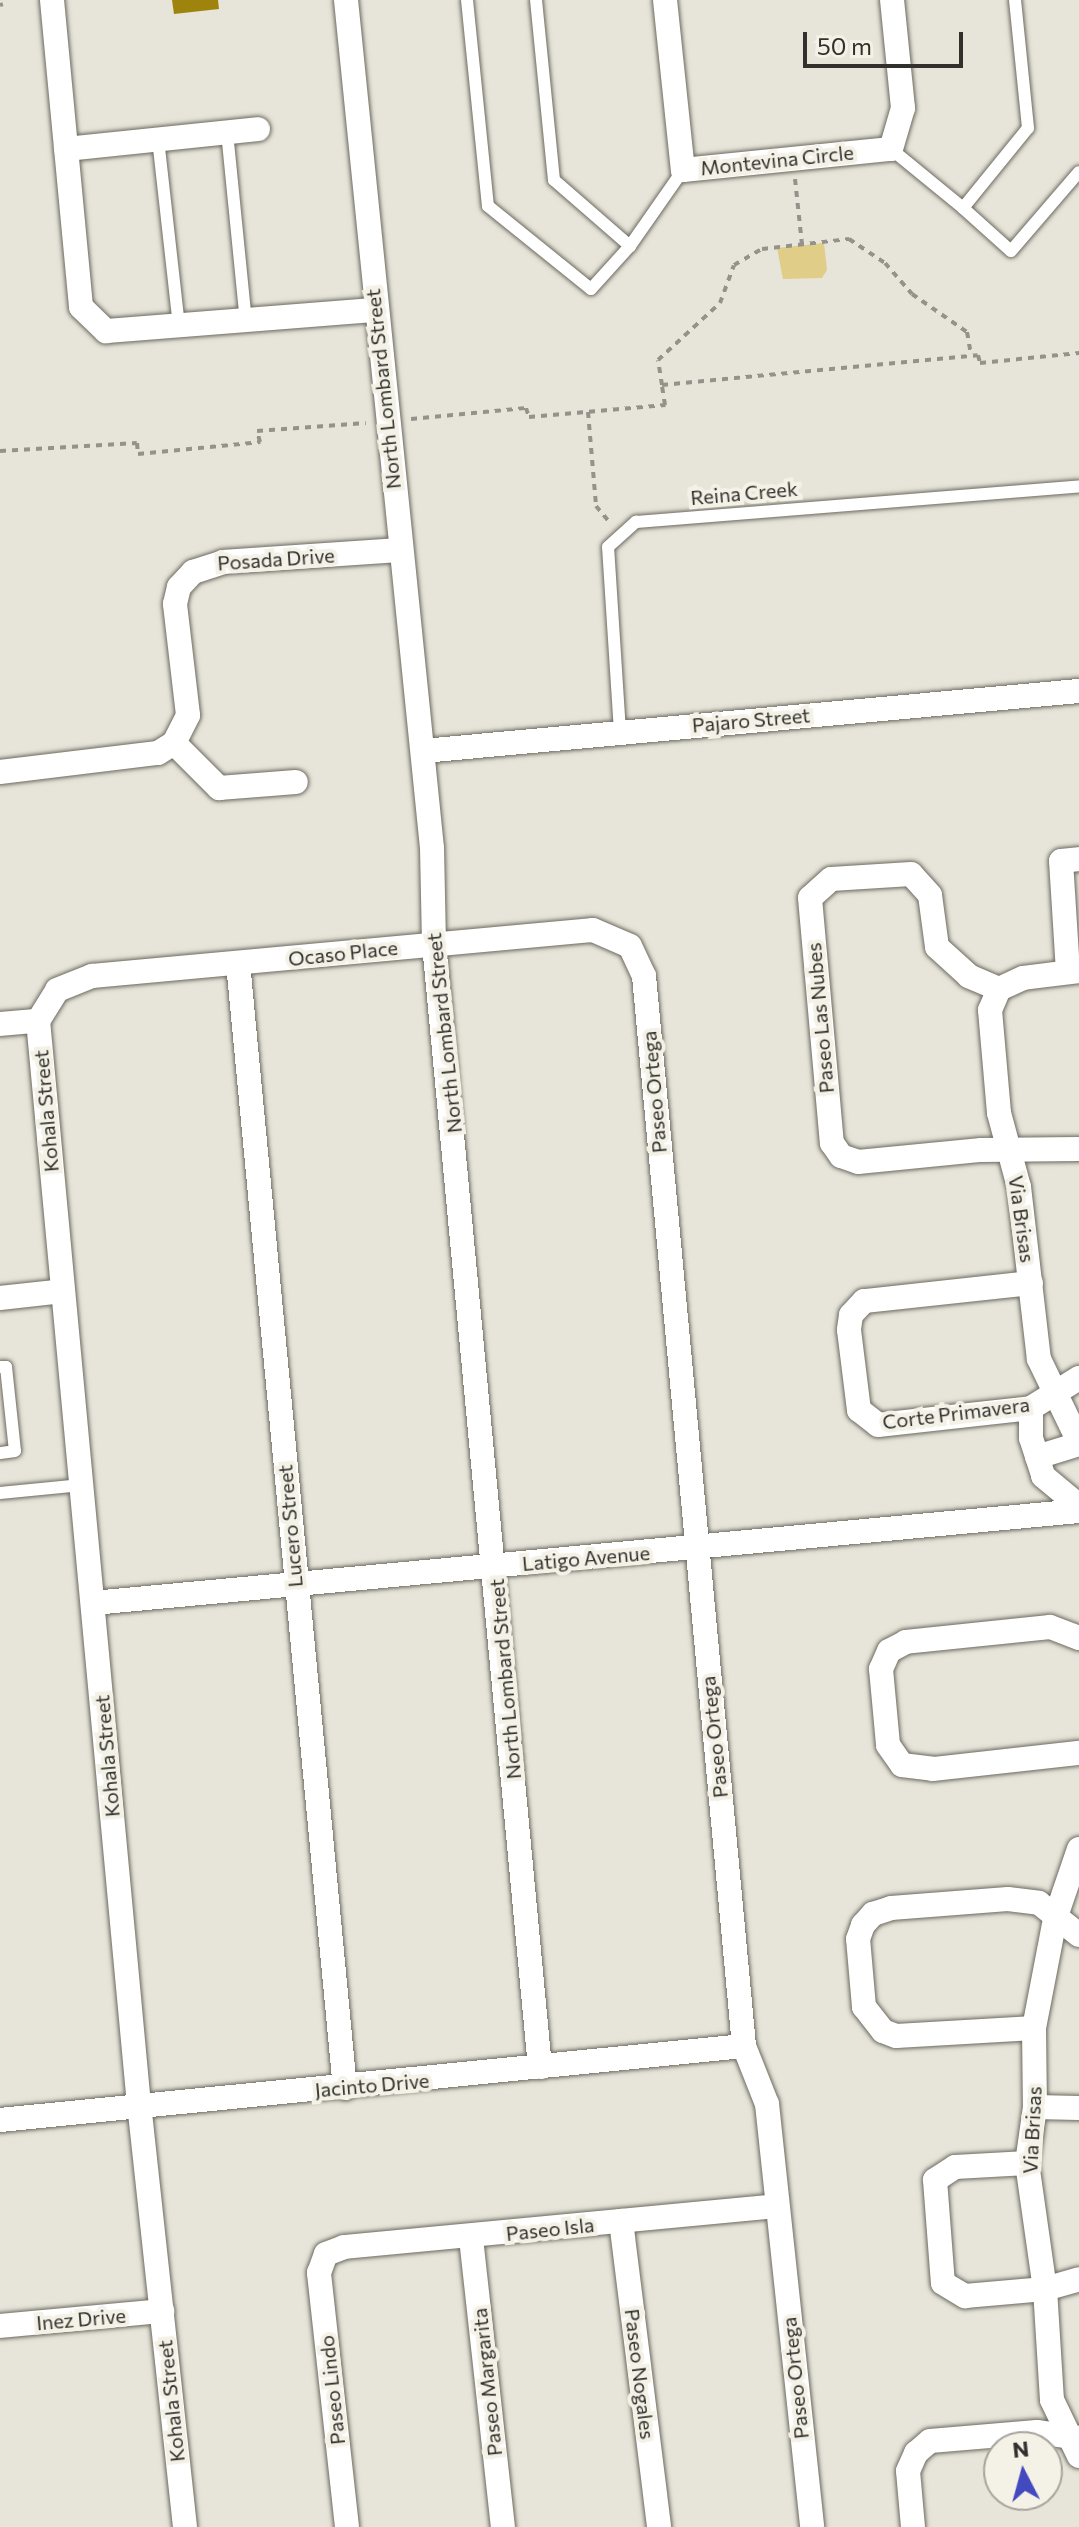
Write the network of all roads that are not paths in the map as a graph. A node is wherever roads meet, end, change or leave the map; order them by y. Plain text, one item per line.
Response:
1 (52, 0) edge
2 (346, 0) edge
3 (467, 0) edge
4 (536, 0) edge
5 (665, 0) edge
6 (892, 0) edge
7 (1015, 0) edge
8 (258, 129) dead end
9 (227, 132) junction
10 (158, 139) junction
11 (66, 149) junction
12 (891, 149) junction
13 (683, 170) junction
14 (1079, 172) edge
15 (963, 208) junction
16 (630, 246) junction
17 (374, 310) junction
18 (246, 322) junction
19 (179, 328) junction
20 (1079, 486) edge
21 (399, 550) junction
22 (1079, 691) edge
23 (620, 732) junction
24 (174, 743) junction
25 (423, 751) junction
26 (0, 772) edge
27 (296, 782) dead end
28 (1079, 859) edge
29 (434, 944) junction
30 (630, 946) joint
31 (238, 963) junction
32 (1073, 972) edge
33 (999, 989) junction
34 (57, 990) joint
35 (38, 1021) junction
36 (0, 1024) edge
37 (1079, 1149) edge
38 (1010, 1150) junction
39 (1031, 1283) junction
40 (63, 1291) junction
41 (0, 1298) edge
42 (0, 1367) edge
43 (1079, 1378) edge
44 (1041, 1400) junction
45 (1079, 1443) edge
46 (0, 1453) edge
47 (1037, 1457) junction
48 (82, 1485) junction
49 (0, 1493) edge
50 (1079, 1508) edge
51 (695, 1547) junction
52 (494, 1566) junction
53 (295, 1584) junction
54 (93, 1603) junction
55 (1079, 1638) edge
56 (1079, 1753) edge
57 (1079, 1849) edge
58 (1055, 1919) junction
59 (1079, 1935) edge
60 (1034, 2028) junction
61 (744, 2046) junction
62 (540, 2067) junction
63 (345, 2088) junction
64 (139, 2105) junction
65 (1035, 2107) junction
66 (1079, 2108) edge
67 (0, 2120) edge
68 (1027, 2163) junction
69 (775, 2206) junction
70 (621, 2221) junction
71 (471, 2238) junction
72 (326, 2254) joint
73 (1079, 2279) edge
74 (1045, 2289) junction
75 (162, 2311) junction
76 (0, 2326) edge
77 (1075, 2443) edge
78 (185, 2527) edge
79 (347, 2527) edge
80 (503, 2527) edge
81 (659, 2527) edge
82 (812, 2527) edge
83 (913, 2527) edge

1 - 11 street
2 - 17 street, North Lombard Street
3 - 16 lane
4 - 16 lane
5 - 13 street, Montevina Circle
6 - 12 street
7 - 15 lane
8 - 9 street
9 - 10 street
9 - 18 lane
10 - 11 street
10 - 19 lane
11 - 19 street
12 - 13 street, Montevina Circle
12 - 15 lane
13 - 16 lane
14 - 15 lane
17 - 18 street
17 - 21 street, North Lombard Street
18 - 19 street
20 - 23 lane, Reina Creek
21 - 24 street, Posada Drive
21 - 25 street, North Lombard Street
22 - 23 street, Pajaro Street
23 - 25 street, Pajaro Street
24 - 26 street
24 - 27 street
25 - 29 street, North Lombard Street
28 - 32 street
29 - 30 street, Ocaso Place
29 - 31 street, Ocaso Place
29 - 52 street, North Lombard Street
30 - 51 street, Paseo Ortega
31 - 34 street, Ocaso Place
31 - 53 street, Lucero Street
32 - 33 street
33 - 38 street, Via Brisas
33 - 38 street, Paseo Las Nubes
34 - 35 street, Kohala Street
35 - 36 street
35 - 40 street, Kohala Street
37 - 38 street
38 - 39 street, Via Brisas
39 - 44 street, Via Brisas
39 - 44 street, Corte Primavera
40 - 41 street
40 - 48 street, Kohala Street
42 - 46 lane
43 - 44 street
44 - 45 street, Via Brisas
44 - 47 street, Via Brisas
45 - 47 street, Via Brisas
47 - 50 street, Via Brisas
48 - 49 lane
48 - 54 street, Kohala Street
50 - 51 street, Latigo Avenue
51 - 52 street, Latigo Avenue
51 - 61 street, Paseo Ortega
52 - 53 street, Latigo Avenue
52 - 62 street, North Lombard Street
53 - 54 street, Latigo Avenue
53 - 63 street, Lucero Street
54 - 64 street, Kohala Street
55 - 56 street
57 - 58 street, Via Brisas
58 - 59 street
58 - 60 street, Via Brisas
58 - 60 street
60 - 65 street, Via Brisas
61 - 62 street, Jacinto Drive
61 - 69 street, Paseo Ortega
62 - 63 street, Jacinto Drive
63 - 64 street, Jacinto Drive
64 - 67 street, Jacinto Drive
64 - 75 street, Kohala Street
65 - 66 street
65 - 68 street, Via Brisas
68 - 74 street, Via Brisas
68 - 74 street
69 - 70 street, Paseo Isla
69 - 82 street, Paseo Ortega
70 - 71 street, Paseo Isla
70 - 81 street, Paseo Nogales
71 - 72 street, Paseo Isla
71 - 80 street, Paseo Margarita
72 - 79 street, Paseo Lindo
73 - 74 street
74 - 77 street, Via Brisas
75 - 76 street, Inez Drive
75 - 78 street, Kohala Street
77 - 83 street

